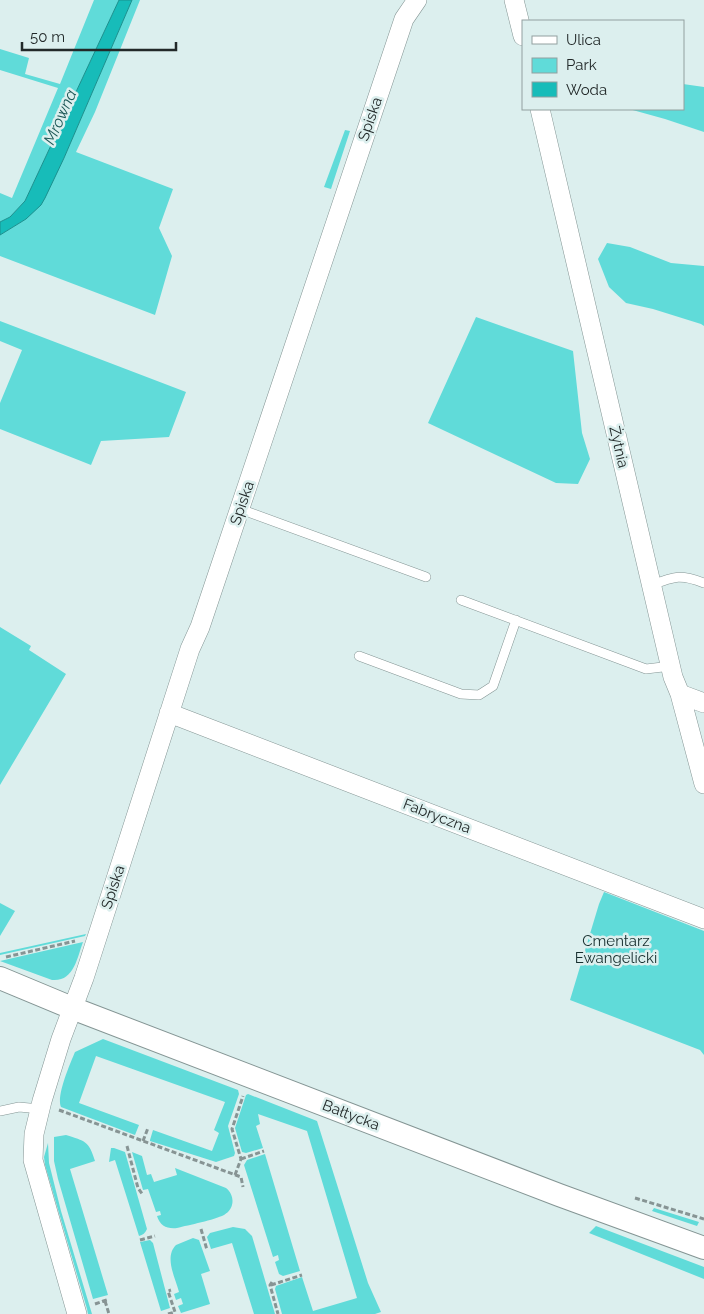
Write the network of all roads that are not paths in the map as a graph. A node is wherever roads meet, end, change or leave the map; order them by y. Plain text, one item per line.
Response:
1 (417, 0) edge
2 (514, 0) edge
3 (522, 32) edge
4 (540, 110) edge
5 (240, 509) junction
6 (426, 577) dead end
7 (704, 583) edge
8 (652, 585) junction
9 (462, 600) dead end
10 (516, 620) junction
11 (359, 656) dead end
12 (671, 666) junction
13 (680, 694) junction
14 (704, 703) edge
15 (170, 714) junction
16 (704, 784) edge
17 (704, 919) edge
18 (0, 978) edge
19 (72, 1008) junction
20 (48, 1108) junction
21 (0, 1111) edge
22 (704, 1248) edge
23 (77, 1314) edge

1 - 5 street, Spiska
2 - 3 street
4 - 8 street, Żytnia
5 - 6 lane
5 - 15 street, Spiska
7 - 8 lane
8 - 12 street, Żytnia
9 - 10 lane
10 - 11 lane
10 - 12 lane
12 - 13 street, Żytnia
13 - 14 street
13 - 16 street, Żytnia
15 - 17 street, Fabryczna
15 - 19 street, Spiska
18 - 19 street, Bałtycka
19 - 20 street, Spiska
19 - 22 street, Bałtycka
20 - 21 lane
20 - 23 street, Spiska

